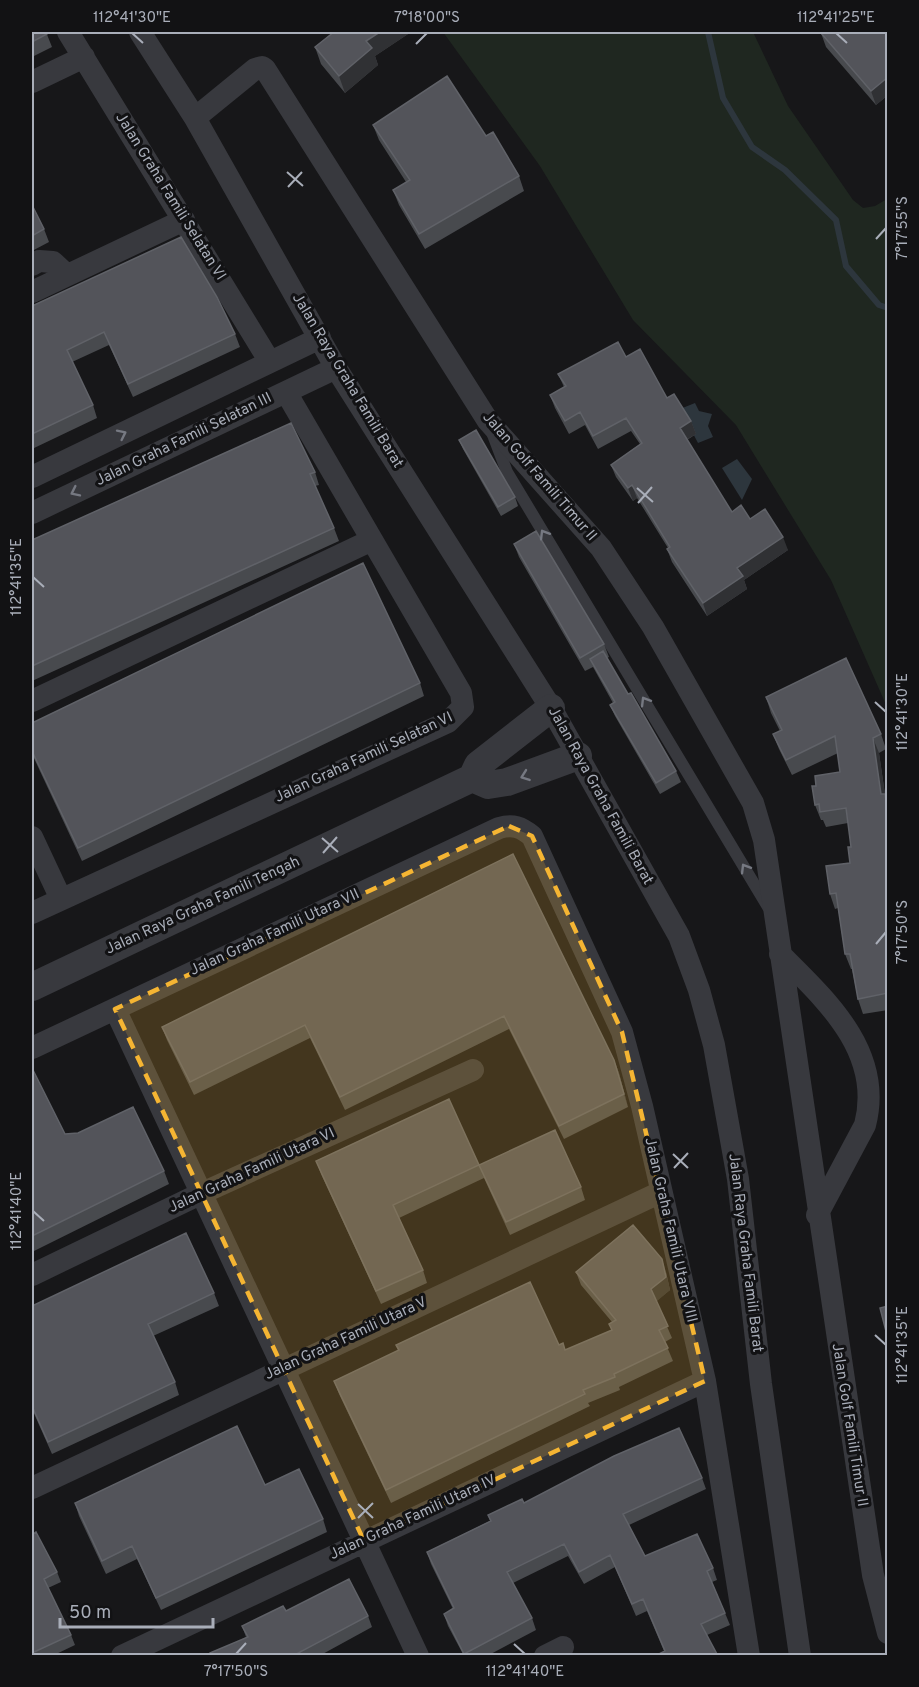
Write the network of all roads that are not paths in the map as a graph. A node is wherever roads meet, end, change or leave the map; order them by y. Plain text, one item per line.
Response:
1 (68, 32) edge
2 (140, 32) edge
3 (84, 57) junction
4 (32, 81) edge
5 (195, 118) junction
6 (184, 220) junction
7 (32, 265) edge
8 (67, 275) junction
9 (32, 292) edge
10 (320, 338) junction
11 (270, 362) junction
12 (336, 368) junction
13 (285, 392) junction
14 (488, 421) junction
15 (32, 477) edge
16 (32, 513) edge
17 (372, 540) junction
18 (32, 701) edge
19 (550, 708) junction
20 (578, 756) junction
21 (472, 778) junction
22 (521, 827) joint
23 (32, 837) edge
24 (61, 899) junction
25 (32, 913) edge
26 (775, 918) junction
27 (780, 954) junction
28 (32, 987) edge
29 (115, 1008) junction
30 (32, 1048) edge
31 (473, 1070) dead end
32 (661, 1192) junction
33 (200, 1194) junction
34 (817, 1215) junction
35 (32, 1275) edge
36 (283, 1368) junction
37 (705, 1381) junction
38 (32, 1488) edge
39 (364, 1541) junction
40 (888, 1633) edge
41 (122, 1656) edge
42 (418, 1656) edge
43 (749, 1656) edge
44 (800, 1656) edge

1 - 3 street, Jalan Graha Famili Selatan VI
2 - 5 street, Jalan Raya Graha Famili Barat
3 - 4 street
3 - 6 street, Jalan Graha Famili Selatan VI
5 - 10 street, Jalan Raya Graha Famili Barat
5 - 14 street, Jalan Golf Famili Timur II
6 - 8 street
6 - 11 street, Jalan Graha Famili Selatan VI
7 - 8 street
8 - 9 street
10 - 11 street
10 - 12 street, Jalan Raya Graha Famili Barat
15 -> 11 street
12 - 13 street, Jalan Graha Famili Selatan III
12 - 19 street, Jalan Raya Graha Famili Barat
13 -> 16 street, Jalan Graha Famili Selatan III
13 - 17 street, Jalan Graha Famili Selatan VI
26 -> 14 lane
14 - 26 street, Jalan Golf Famili Timur II
17 - 18 street
17 - 24 street, Jalan Graha Famili Selatan VI
19 - 20 street, Jalan Raya Graha Famili Barat
19 - 21 street, Jalan Raya Graha Famili Tengah
20 -> 21 street
20 - 44 street, Jalan Raya Graha Famili Barat
21 - 28 street, Jalan Raya Graha Famili Tengah
22 - 29 street, Jalan Graha Famili Utara VII
22 - 32 street, Jalan Graha Famili Utara VIII
23 - 24 street
24 - 25 street, Jalan Graha Famili Selatan VI
26 - 27 street, Jalan Golf Famili Timur II
27 - 34 street, Jalan Golf Famili Timur II
27 - 34 street
29 - 30 street, Jalan Graha Famili Utara VII
29 - 33 street
31 - 33 street, Jalan Graha Famili Utara VI
32 - 36 street, Jalan Graha Famili Utara V
32 - 37 street, Jalan Graha Famili Utara VIII
33 - 35 street, Jalan Graha Famili Utara VI
33 - 36 street
34 - 40 street, Jalan Golf Famili Timur II
36 - 38 street, Jalan Graha Famili Utara V
36 - 39 street
37 - 39 street, Jalan Graha Famili Utara IV
37 - 43 street, Jalan Graha Famili Utara VIII
39 - 41 street, Jalan Graha Famili Utara IV
39 - 42 street

